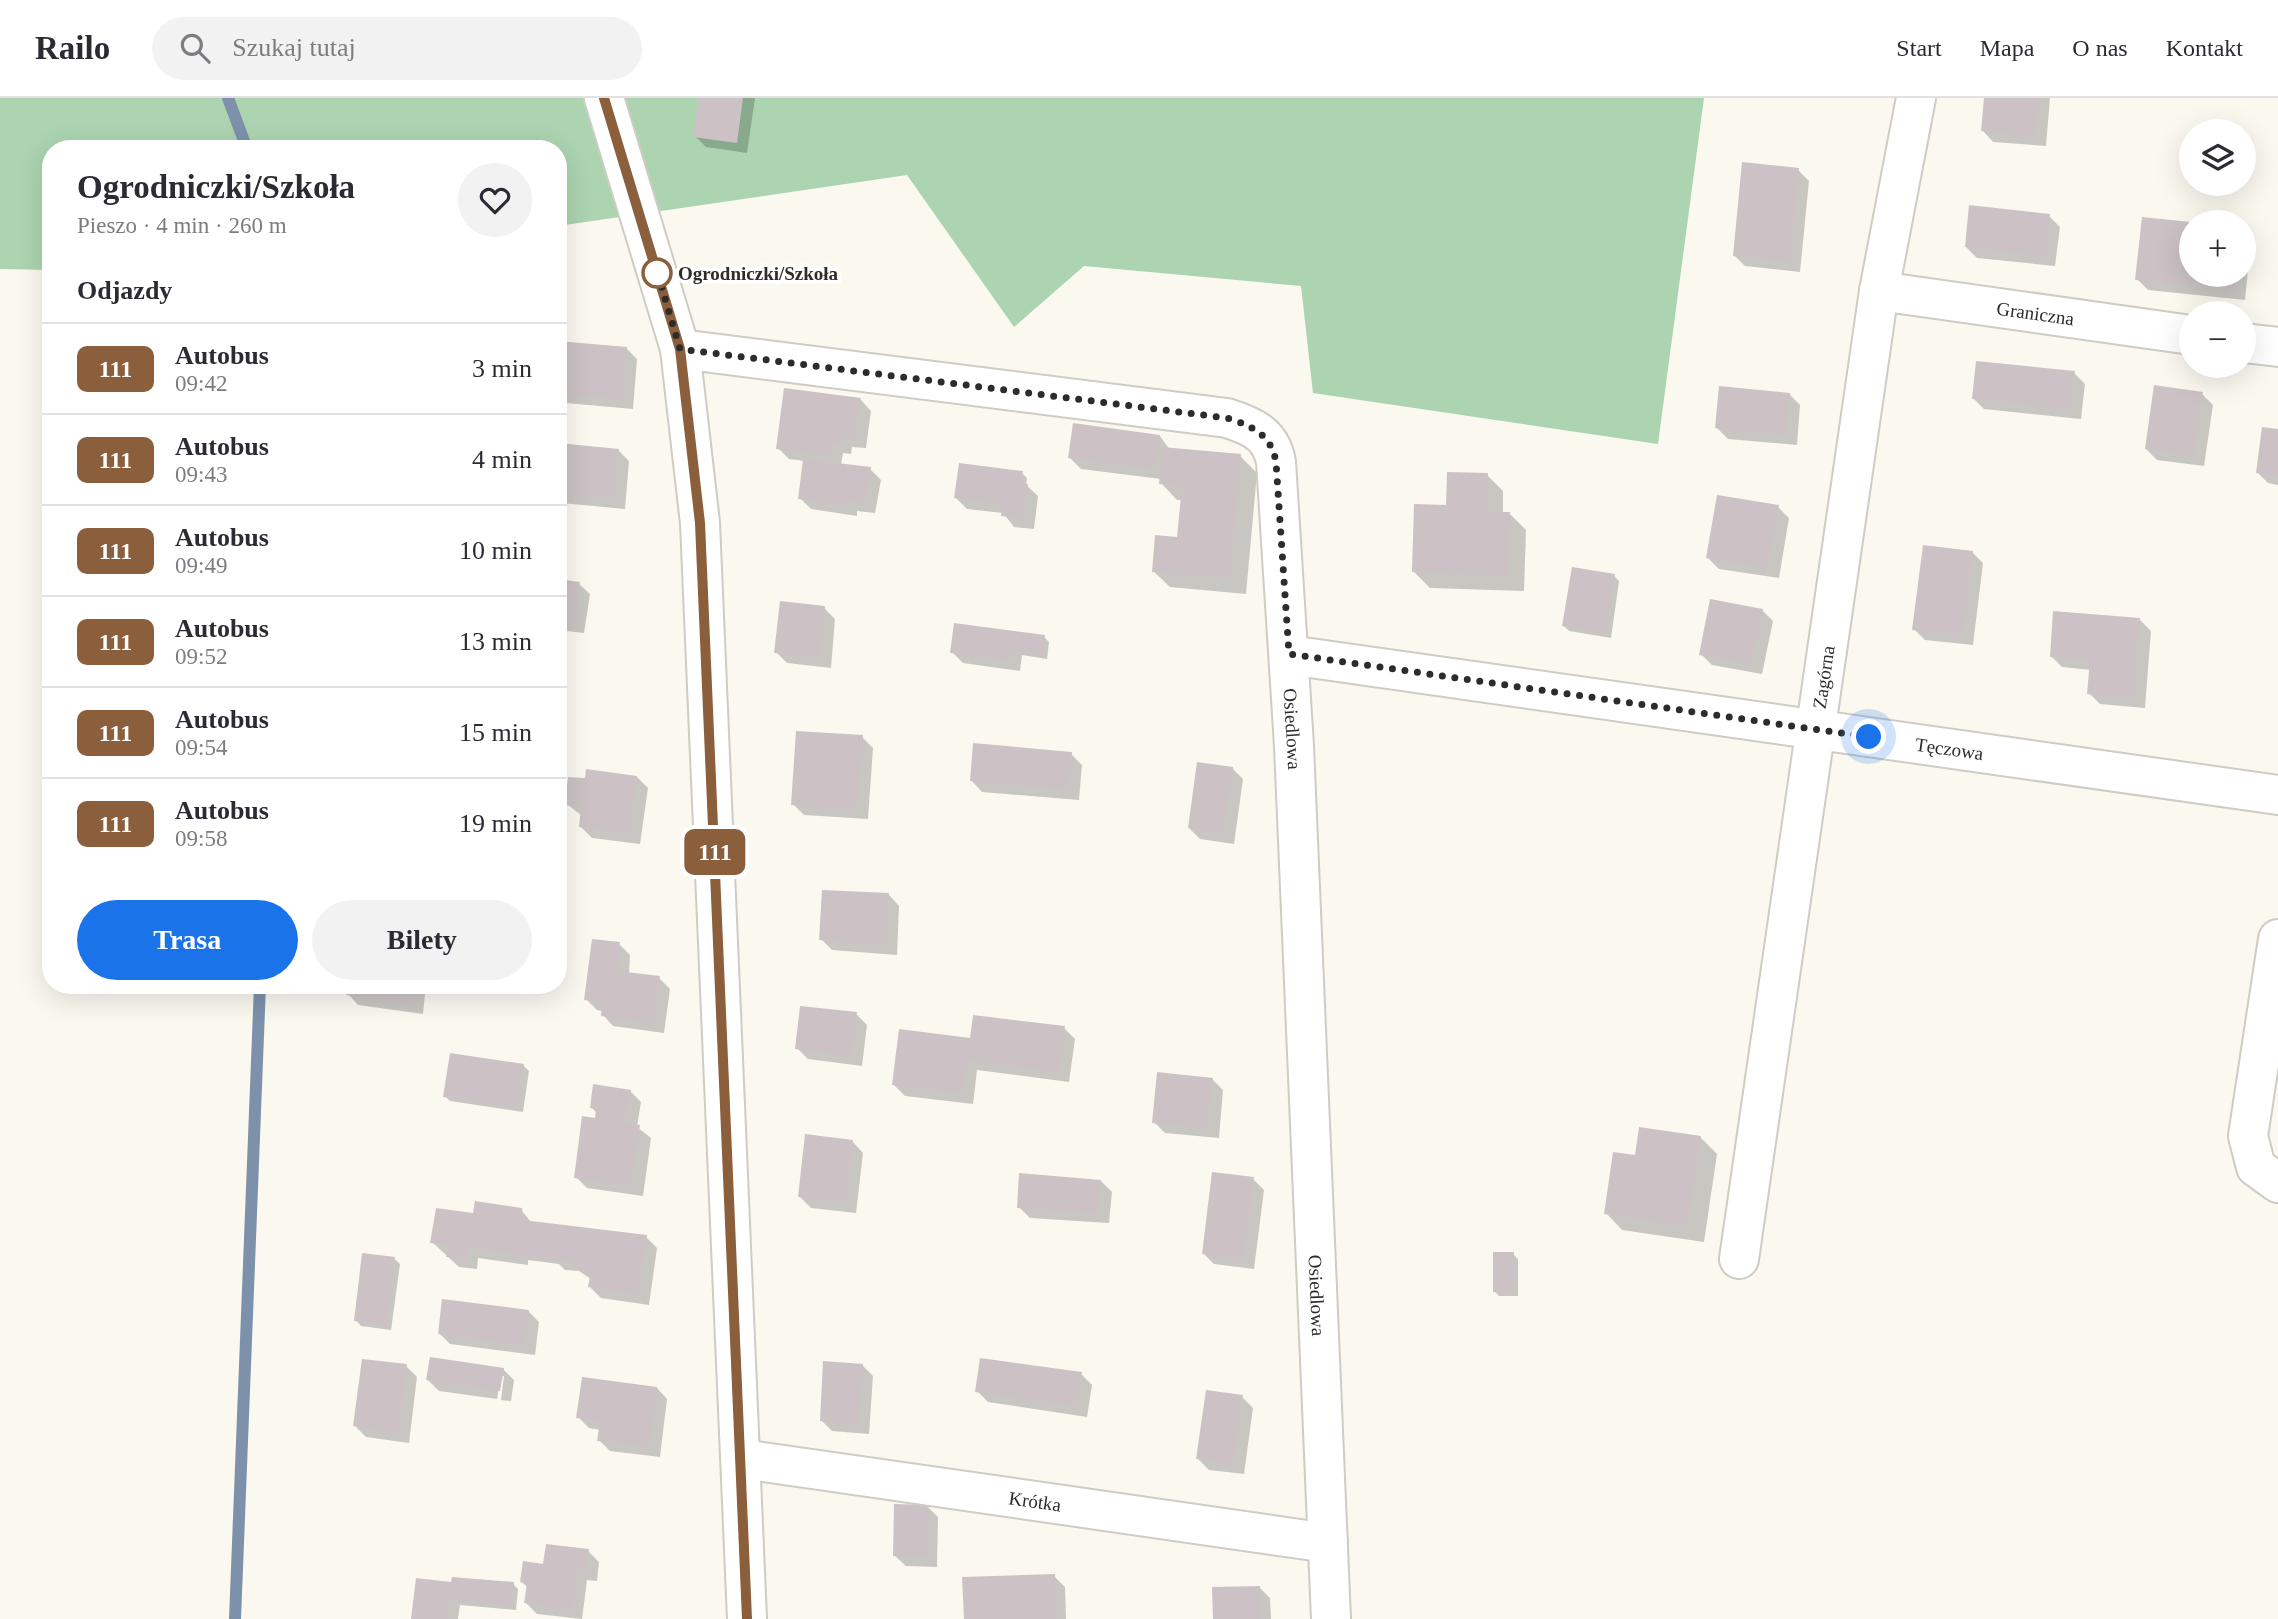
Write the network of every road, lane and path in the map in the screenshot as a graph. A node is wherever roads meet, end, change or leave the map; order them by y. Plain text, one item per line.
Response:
1 (604, 98) edge
2 (1916, 98) edge
3 (1878, 291) junction
4 (2179, 333) edge
5 (2256, 344) edge
6 (2278, 347) edge
7 (680, 349) junction
8 (1289, 654) junction
9 (1814, 729) junction
10 (2278, 795) edge
11 (2278, 939) edge
12 (2278, 1183) edge
13 (1739, 1259) dead end
14 (741, 1459) junction
15 (1328, 1543) junction
16 (747, 1619) edge
17 (1331, 1619) edge

1 - 7 street
2 - 3 street, Zagórna
3 - 4 street, Graniczna
3 - 9 street, Zagórna
5 - 6 street
7 - 8 street, Osiedlowa
7 - 14 street
8 - 9 street, Tęczowa
8 - 15 street, Osiedlowa
9 - 10 street, Tęczowa
9 - 13 street, Zagórna
11 - 12 street
14 - 15 street, Krótka
14 - 16 street
15 - 17 street, Osiedlowa

